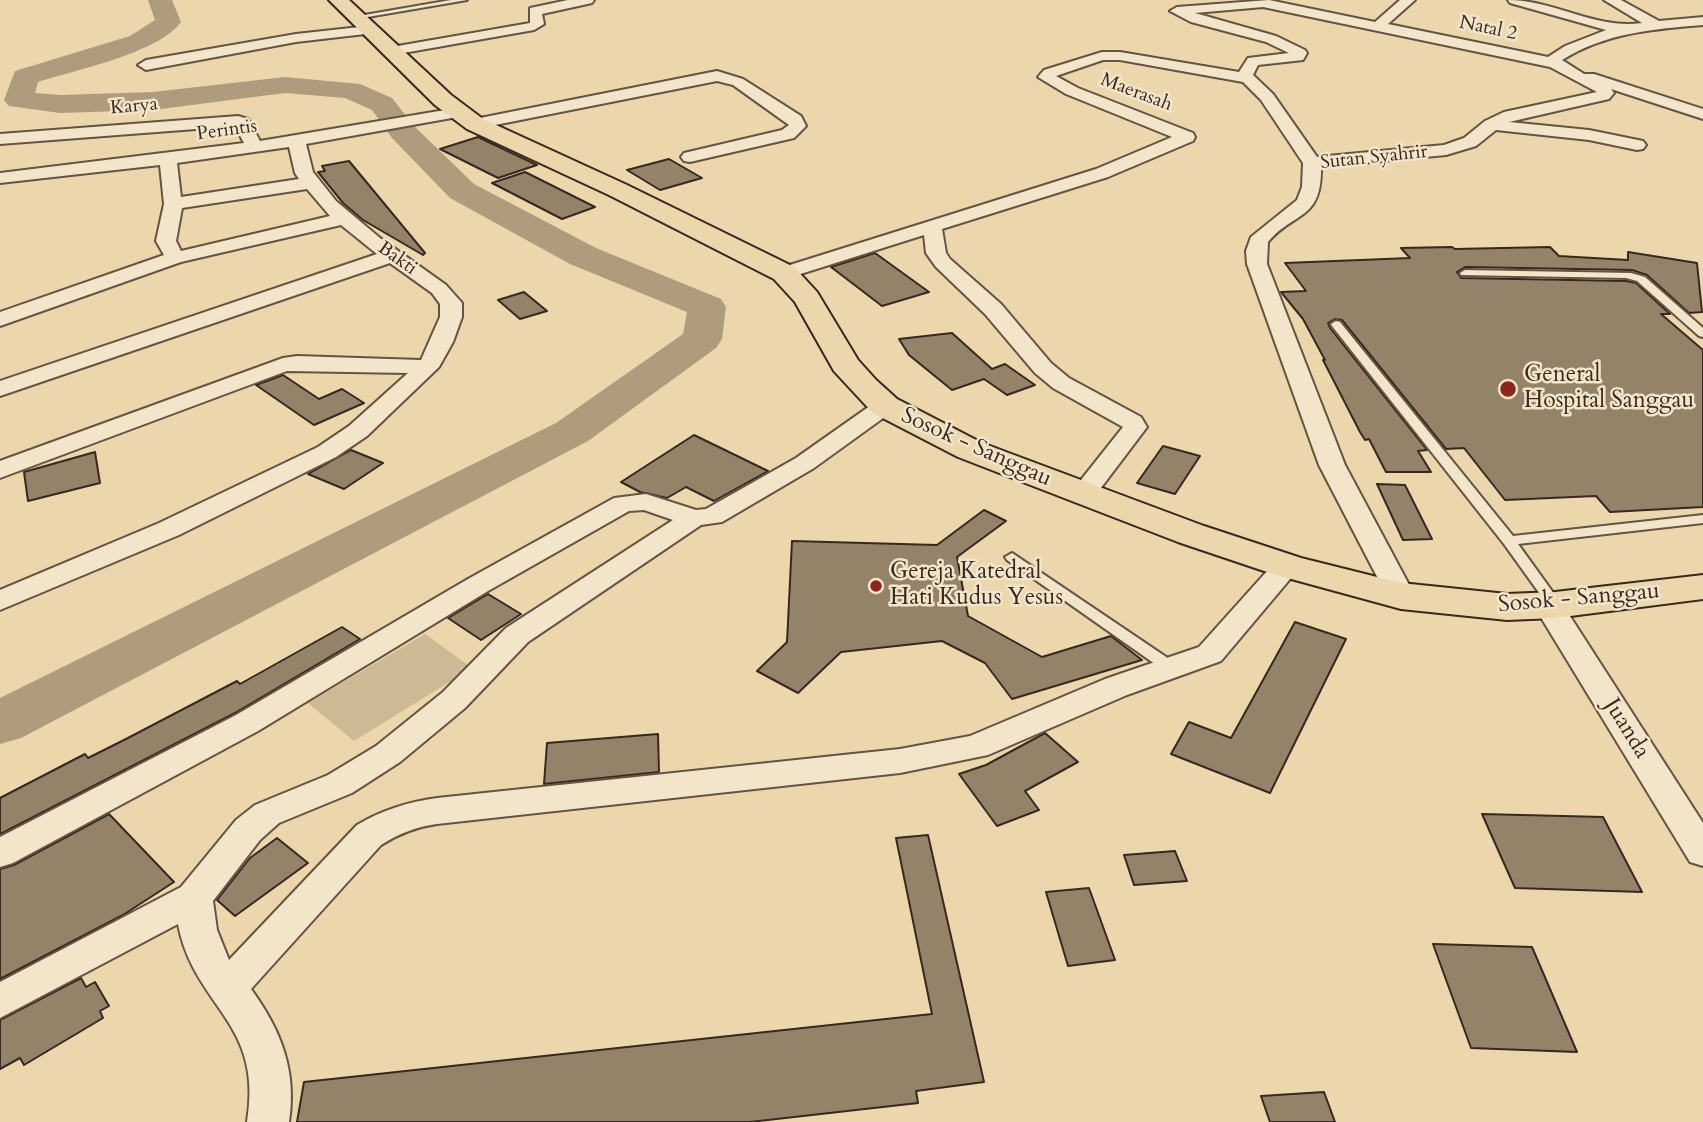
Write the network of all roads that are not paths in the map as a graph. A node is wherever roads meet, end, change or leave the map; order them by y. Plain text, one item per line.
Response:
1 (464, 0) edge
2 (587, 0) edge
3 (1408, 0) edge
4 (1515, 0) edge
5 (1611, 0) edge
6 (1256, 1) edge
7 (1646, 2) dead end
8 (1703, 21) edge
9 (1679, 23) junction
10 (364, 24) edge
11 (1378, 26) junction
12 (1658, 26) junction
13 (1624, 31) junction
14 (1555, 64) junction
15 (146, 65) dead end
16 (1244, 77) junction
17 (1703, 114) edge
18 (466, 118) junction
19 (1491, 125) junction
20 (0, 139) edge
21 (298, 142) junction
22 (1637, 145) dead end
23 (255, 148) junction
24 (45, 154) junction
25 (690, 157) dead end
26 (168, 160) junction
27 (1312, 163) junction
28 (0, 178) edge
29 (309, 183) junction
30 (173, 204) junction
31 (344, 218) junction
32 (932, 226) junction
33 (391, 256) junction
34 (175, 258) junction
35 (784, 273) junction
36 (1465, 273) dead end
37 (0, 319) edge
38 (1336, 324) dead end
39 (1703, 334) edge
40 (421, 374) junction
41 (0, 389) edge
42 (885, 406) junction
43 (0, 470) edge
44 (1082, 495) junction
45 (694, 518) junction
46 (1703, 519) edge
47 (1509, 541) junction
48 (1012, 557) dead end
49 (1287, 566) junction
50 (1703, 587) edge
51 (1401, 596) junction
52 (0, 601) edge
53 (1552, 605) junction
54 (1170, 667) junction
55 (1703, 852) edge
56 (0, 853) edge
57 (194, 898) junction
58 (228, 987) junction
59 (0, 1000) edge
60 (268, 1122) edge

1 - 10 lane
2 - 10 street
3 - 11 street
4 - 13 street
5 - 12 street
6 - 11 street, Natal 2
6 - 16 street, Natal 2
7 - 9 street
8 - 9 street
9 - 12 street
10 - 15 street
10 - 18 highway, Sosok - Sanggau
11 - 14 street, Natal 2
12 - 13 street
13 - 14 street
14 - 17 street
14 - 19 street, Sutan Syahrir
16 - 27 street
16 - 32 street, Maerasah
18 - 21 street, Perintis
18 - 25 street, Perintis
18 - 35 highway, Sosok - Sanggau
19 - 22 street
19 - 27 street, Sutan Syahrir
20 - 24 street, Karya
21 - 23 street, Perintis
21 - 29 street, Bakti
23 - 24 street, Karya
23 - 26 street, Perintis
24 - 26 street, Perintis
24 - 28 street, Perintis
26 - 30 street
27 - 51 street, Sutan Syahrir
29 - 30 street
29 - 31 street, Bakti
30 - 34 street
31 - 33 street, Bakti
31 - 34 street
32 - 35 street, Maerasah
32 - 44 street
33 - 40 street, Bakti
33 - 41 street
34 - 37 street
35 - 42 highway, Sosok - Sanggau
36 - 39 lane
38 - 47 lane
40 - 43 street
40 - 52 street
42 - 44 highway, Sosok - Sanggau
42 - 45 street
44 - 49 highway, Sosok - Sanggau
45 - 56 street
45 - 57 street
46 - 47 lane
47 - 53 lane
48 - 54 lane
49 - 51 highway, Sosok - Sanggau
49 - 54 street
50 - 53 highway, Sosok - Sanggau
51 - 53 highway, Sosok - Sanggau
53 - 55 street, Juanda
54 - 58 street
57 - 58 street
57 - 59 street
58 - 60 street

